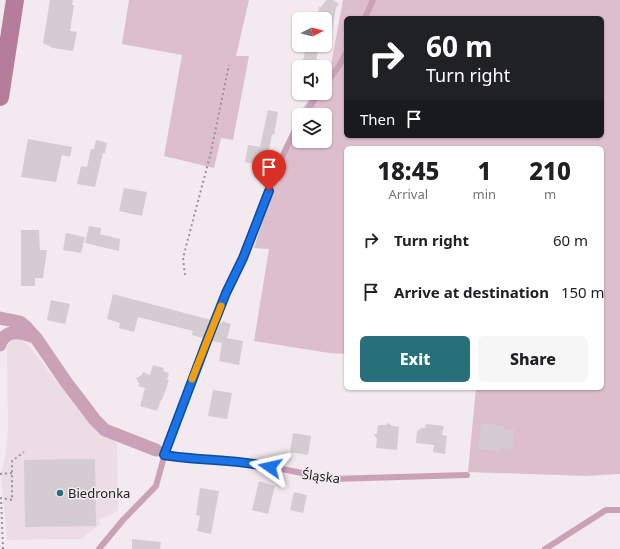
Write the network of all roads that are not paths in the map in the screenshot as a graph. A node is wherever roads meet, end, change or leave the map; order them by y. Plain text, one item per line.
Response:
1 (15, 0) edge
2 (373, 0) edge
3 (366, 16) edge
4 (4, 41) edge
5 (344, 57) edge
6 (332, 76) edge
7 (0, 96) edge
8 (292, 136) edge
9 (0, 318) edge
10 (36, 338) junction
11 (0, 345) edge
12 (160, 452) junction
13 (467, 475) dead end
14 (620, 510) edge
15 (100, 549) edge
16 (545, 549) edge

1 - 4 main road
2 - 3 lane
4 - 7 main road
5 - 6 lane
8 - 12 lane
9 - 10 street, Śląska
10 - 11 street
10 - 12 street, Śląska
12 - 13 lane, Śląska
12 - 15 lane
14 - 16 lane

